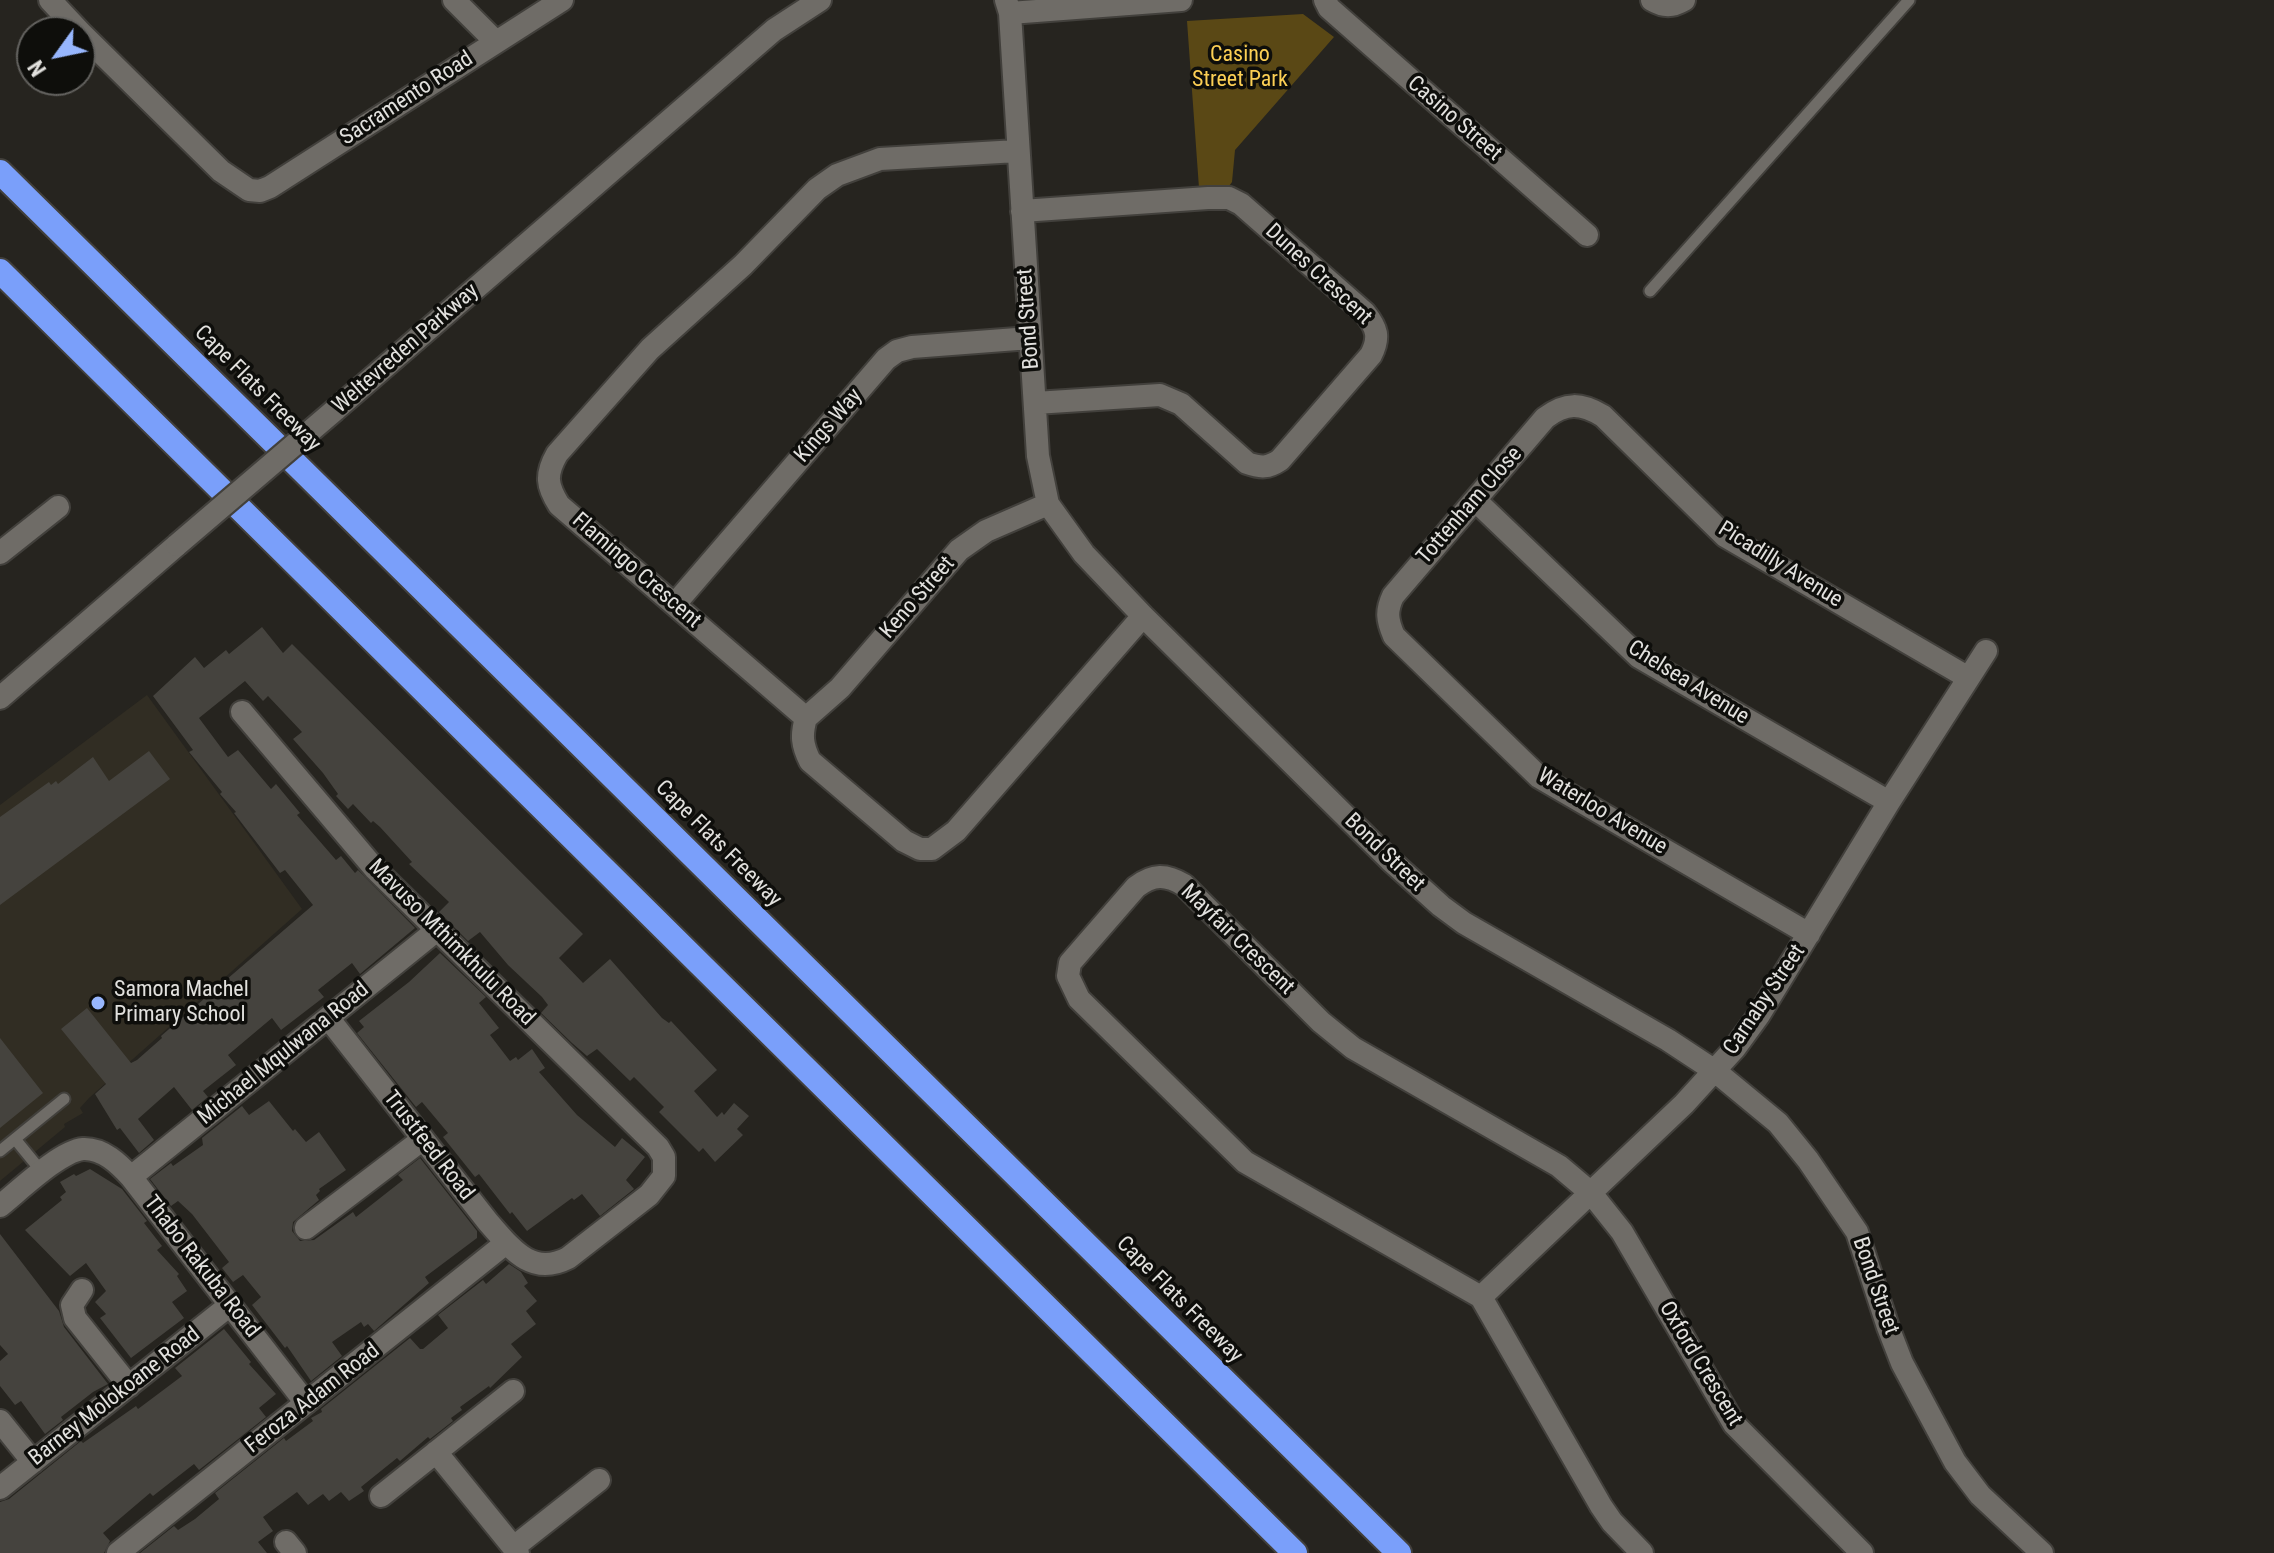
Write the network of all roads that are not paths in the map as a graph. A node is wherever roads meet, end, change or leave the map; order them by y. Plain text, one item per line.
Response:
1 (50, 0) edge
2 (454, 0) edge
3 (562, 0) edge
4 (797, 0) edge
5 (820, 0) edge
6 (1181, 0) edge
7 (1325, 0) edge
8 (1652, 0) edge
9 (1684, 0) edge
10 (1909, 0) edge
11 (1008, 7) edge
12 (65, 16) edge
13 (774, 30) junction
14 (496, 42) junction
15 (96, 48) edge
16 (1017, 151) junction
17 (0, 172) edge
18 (1022, 211) junction
19 (1587, 235) dead end
20 (0, 271) edge
21 (1650, 291) dead end
22 (1030, 338) junction
23 (1035, 403) junction
24 (1572, 405) joint
25 (1475, 500) junction
26 (1048, 504) junction
27 (58, 507) dead end
28 (0, 553) edge
29 (675, 604) junction
30 (1143, 616) junction
31 (1388, 623) joint
32 (1986, 651) dead end
33 (1967, 677) junction
34 (0, 698) edge
35 (242, 712) dead end
36 (806, 718) junction
37 (1889, 802) junction
38 (437, 930) junction
39 (1809, 934) junction
40 (329, 1019) junction
41 (1715, 1071) junction
42 (64, 1099) dead end
43 (15, 1139) junction
44 (423, 1139) junction
45 (0, 1151) edge
46 (43, 1173) junction
47 (131, 1177) junction
48 (1591, 1193) junction
49 (0, 1206) edge
50 (306, 1228) dead end
51 (506, 1243) junction
52 (536, 1264) joint
53 (82, 1290) dead end
54 (1481, 1297) junction
55 (230, 1305) junction
56 (129, 1386) junction
57 (513, 1391) dead end
58 (306, 1403) junction
59 (0, 1421) edge
60 (436, 1452) junction
61 (33, 1462) junction
62 (599, 1480) dead end
63 (0, 1488) edge
64 (381, 1496) dead end
65 (516, 1550) edge
66 (118, 1553) edge
67 (1295, 1553) edge
68 (1399, 1553) edge
69 (1642, 1553) edge
70 (1862, 1553) edge
71 (2042, 1553) edge

1 - 12 street
2 - 14 street
3 - 14 street, Sacramento Road
4 - 13 street, Weltevreden Parkway
5 - 13 street, Weltevreden Parkway
6 - 11 street
7 - 19 street, Casino Street
8 - 9 street
10 - 21 lane
11 - 16 street, Bond Street
13 - 34 street, Weltevreden Parkway, bridge
14 - 15 street, Sacramento Road
16 - 18 street, Bond Street
16 - 29 street, Flamingo Crescent
17 - 68 highway, Cape Flats Freeway
18 - 22 street, Bond Street
18 - 23 street, Dunes Crescent
20 - 67 highway
22 - 23 street, Bond Street
22 - 29 street, Kings Way
23 - 26 street, Bond Street
24 - 25 street, Tottenham Close
24 - 33 street, Picadilly Avenue
25 - 31 street, Tottenham Close
25 - 37 street, Chelsea Avenue
26 - 30 street, Bond Street
26 - 36 street, Keno Street
27 - 28 street
29 - 36 street, Flamingo Crescent
30 - 36 street
30 - 41 street, Bond Street
31 - 39 street, Waterloo Avenue
32 - 33 street, Carnaby Street
33 - 37 street, Carnaby Street
35 - 38 street, Mavuso Mthimkhulu Road
37 - 39 street, Carnaby Street
38 - 40 street, Michael Mqulwana Road
38 - 52 street, Mavuso Mthimkhulu Road
39 - 41 street, Carnaby Street
40 - 44 street, Trustfeed Road
40 - 47 street, Michael Mqulwana Road
41 - 48 street, Carnaby Street
41 - 71 street, Bond Street
42 - 43 lane
43 - 45 lane
43 - 46 lane
44 - 50 street
44 - 51 street, Trustfeed Road
46 - 47 street, Thabo Rakuba Road
46 - 49 street
47 - 55 street, Thabo Rakuba Road
48 - 54 street, Carnaby Street
48 - 54 street, Mayfair Crescent
48 - 70 street, Oxford Crescent
51 - 52 street, Trustfeed Road
51 - 58 street, Feroza Adam Road
53 - 56 street
54 - 69 street
55 - 56 street, Barney Molokoane Road
55 - 58 street, Thabo Rakuba Road
56 - 61 street, Barney Molokoane Road
57 - 60 street
58 - 66 street, Feroza Adam Road
59 - 61 street
60 - 64 street
60 - 65 street
61 - 63 street, Barney Molokoane Road
62 - 65 street

